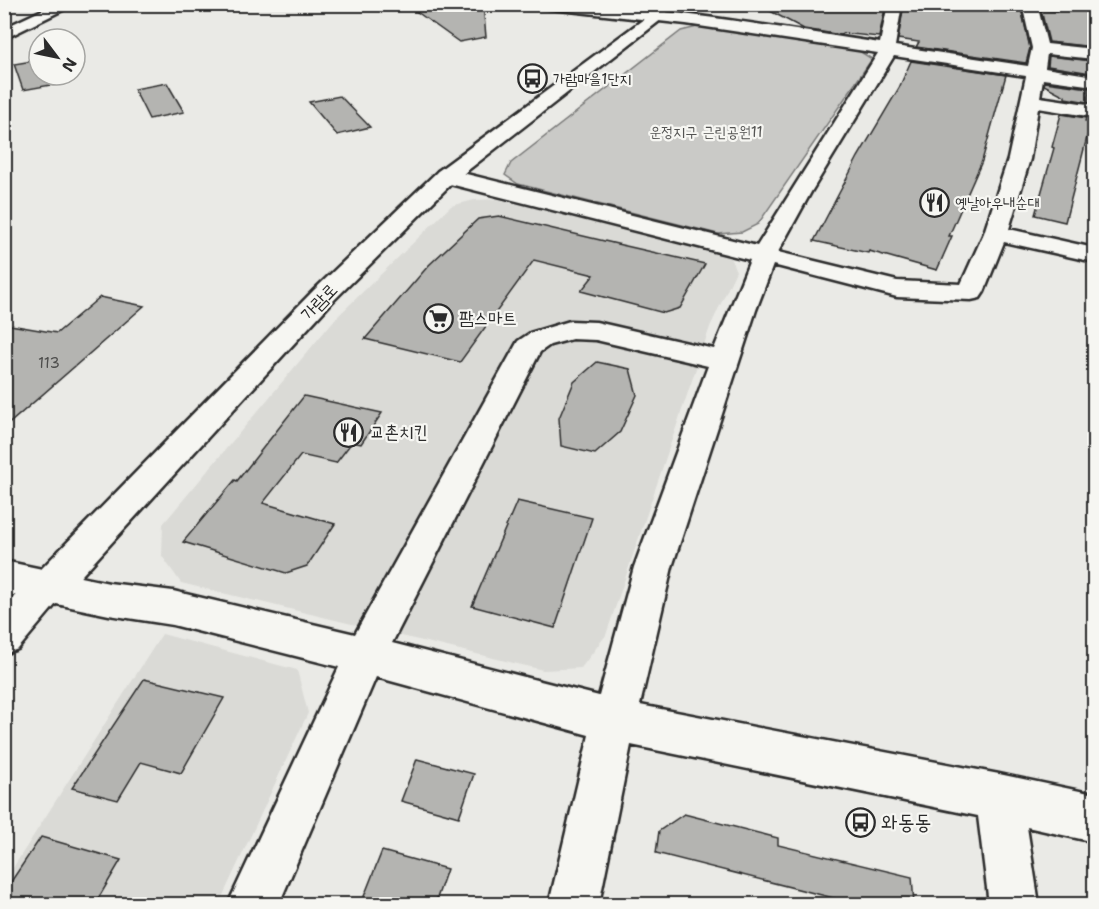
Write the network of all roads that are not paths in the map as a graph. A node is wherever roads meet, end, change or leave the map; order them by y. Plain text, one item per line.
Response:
1 (68, 4) edge
2 (542, 4) edge
3 (895, 4) edge
4 (1029, 4) edge
5 (662, 10) edge
6 (4, 34) edge
7 (1040, 48) junction
8 (886, 49) junction
9 (1095, 54) edge
10 (1035, 72) junction
11 (1095, 81) edge
12 (1029, 101) junction
13 (1095, 111) edge
14 (446, 176) junction
15 (996, 233) junction
16 (764, 255) junction
17 (1095, 255) edge
18 (724, 361) junction
19 (4, 577) edge
20 (47, 587) junction
21 (4, 636) edge
22 (365, 655) junction
23 (614, 721) junction
24 (999, 797) junction
25 (1095, 818) edge
26 (254, 904) edge
27 (574, 904) edge
28 (1014, 904) edge

1 - 6 street
2 - 5 street
3 - 8 street
4 - 7 street
5 - 8 street
5 - 14 street, 가람로
7 - 9 street
7 - 10 street
8 - 10 street
8 - 16 street
10 - 11 street
10 - 12 street
12 - 13 street
12 - 15 street
14 - 16 street
14 - 20 street, 가람로
15 - 16 street
15 - 17 street
16 - 18 street
18 - 22 street
18 - 23 street
19 - 20 street
20 - 21 street, 가람로
20 - 22 street
22 - 23 street
22 - 26 street
23 - 24 street
23 - 27 street
24 - 25 street
24 - 28 street

